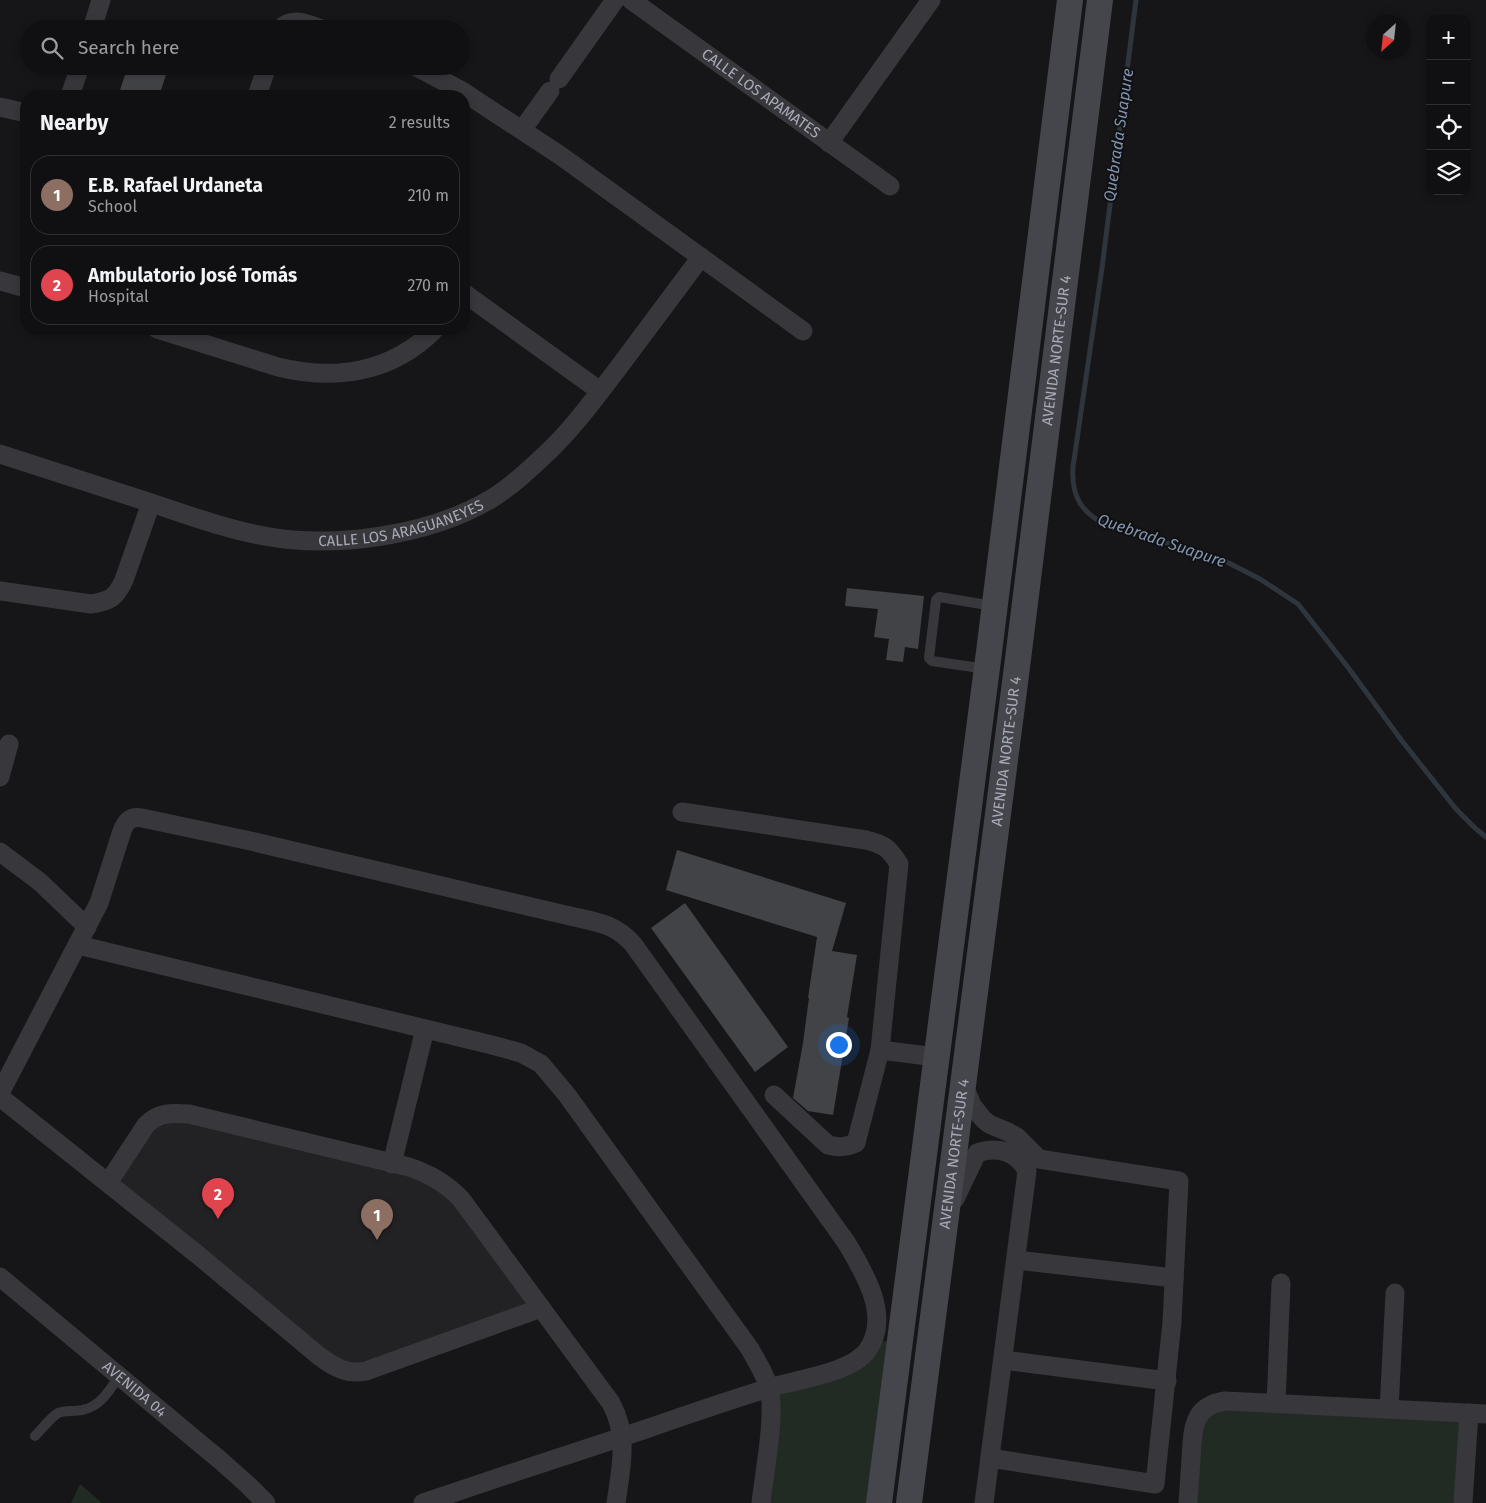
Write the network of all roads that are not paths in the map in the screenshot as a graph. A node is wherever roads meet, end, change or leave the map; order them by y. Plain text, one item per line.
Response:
1 (101, 0) edge
2 (615, 0) edge
3 (631, 0) edge
4 (1070, 0) edge
5 (1100, 0) edge
6 (924, 2) edge
7 (95, 20) edge
8 (77, 75) edge
9 (264, 75) edge
10 (432, 75) edge
11 (72, 90) edge
12 (260, 90) edge
13 (460, 90) edge
14 (470, 96) edge
15 (0, 107) edge
16 (20, 112) edge
17 (522, 130) junction
18 (829, 143) junction
19 (890, 186) dead end
20 (701, 257) junction
21 (0, 281) edge
22 (20, 286) edge
23 (470, 300) edge
24 (802, 331) dead end
25 (176, 335) edge
26 (428, 335) edge
27 (600, 391) junction
28 (0, 454) edge
29 (151, 503) junction
30 (0, 591) edge
31 (994, 606) junction
32 (986, 669) junction
33 (9, 744) dead end
34 (0, 777) edge
35 (682, 812) dead end
36 (0, 852) edge
37 (87, 927) junction
38 (78, 946) junction
39 (425, 1029) junction
40 (880, 1050) junction
41 (936, 1056) junction
42 (963, 1084) junction
43 (0, 1095) edge
44 (774, 1095) dead end
45 (983, 1119) junction
46 (1014, 1145) junction
47 (977, 1153) junction
48 (392, 1164) junction
49 (108, 1183) junction
50 (945, 1222) junction
51 (1016, 1260) junction
52 (0, 1277) edge
53 (1174, 1278) junction
54 (1282, 1283) dead end
55 (1395, 1292) dead end
56 (541, 1308) junction
57 (900, 1338) junction
58 (871, 1344) junction
59 (1003, 1360) junction
60 (119, 1376) junction
61 (1167, 1381) junction
62 (769, 1388) junction
63 (1276, 1404) junction
64 (1388, 1409) junction
65 (1477, 1414) edge
66 (35, 1436) dead end
67 (623, 1436) junction
68 (990, 1458) junction
69 (266, 1503) edge
70 (423, 1503) edge
71 (616, 1503) edge
72 (761, 1503) edge
73 (879, 1503) edge
74 (909, 1503) edge
75 (984, 1503) edge
76 (1188, 1503) edge
77 (1463, 1503) edge

1 - 7 street
2 - 17 street
3 - 18 street, CALLE LOS APAMATES
4 - 31 main road, AVENIDA NORTE-SUR 4
5 - 42 main road, AVENIDA NORTE-SUR 4
6 - 18 street
8 - 11 street
9 - 12 street
10 - 13 street
14 - 17 street
15 - 16 street
17 - 20 street
18 - 19 street, CALLE LOS APAMATES
20 - 24 street
20 - 27 street, CALLE LOS ARAGUANEYES
21 - 22 street
23 - 27 street
25 - 26 street
27 - 29 street, CALLE LOS ARAGUANEYES
28 - 29 street, CALLE LOS ARAGUANEYES
29 - 30 street
31 - 32 main road, AVENIDA NORTE-SUR 4
31 - 32 lane
32 - 41 main road, AVENIDA NORTE-SUR 4
33 - 34 street
35 - 40 street
36 - 37 street
37 - 38 street
37 - 58 street
38 - 39 street
38 - 43 street
39 - 48 street
39 - 62 street
40 - 41 street
40 - 44 street
41 - 57 main road, AVENIDA NORTE-SUR 4
42 - 45 street
42 - 50 main road, AVENIDA NORTE-SUR 4
43 - 49 street
45 - 46 street
45 - 47 street
46 - 47 street
46 - 51 street
46 - 53 street
47 - 50 street
48 - 49 street
48 - 56 street
49 - 56 street
50 - 74 main road, AVENIDA NORTE-SUR 4
51 - 53 street
51 - 59 street
52 - 60 street, AVENIDA 04
53 - 61 street
54 - 63 street
55 - 64 street
56 - 67 street
57 - 58 street
57 - 73 main road, AVENIDA NORTE-SUR 4
58 - 62 street
59 - 61 street
59 - 68 street
60 - 66 lane
60 - 69 street, AVENIDA 04
61 - 68 street
62 - 67 street
62 - 72 street
63 - 64 street
63 - 76 street
64 - 65 street
65 - 77 street
67 - 70 street
67 - 71 street
68 - 75 street

